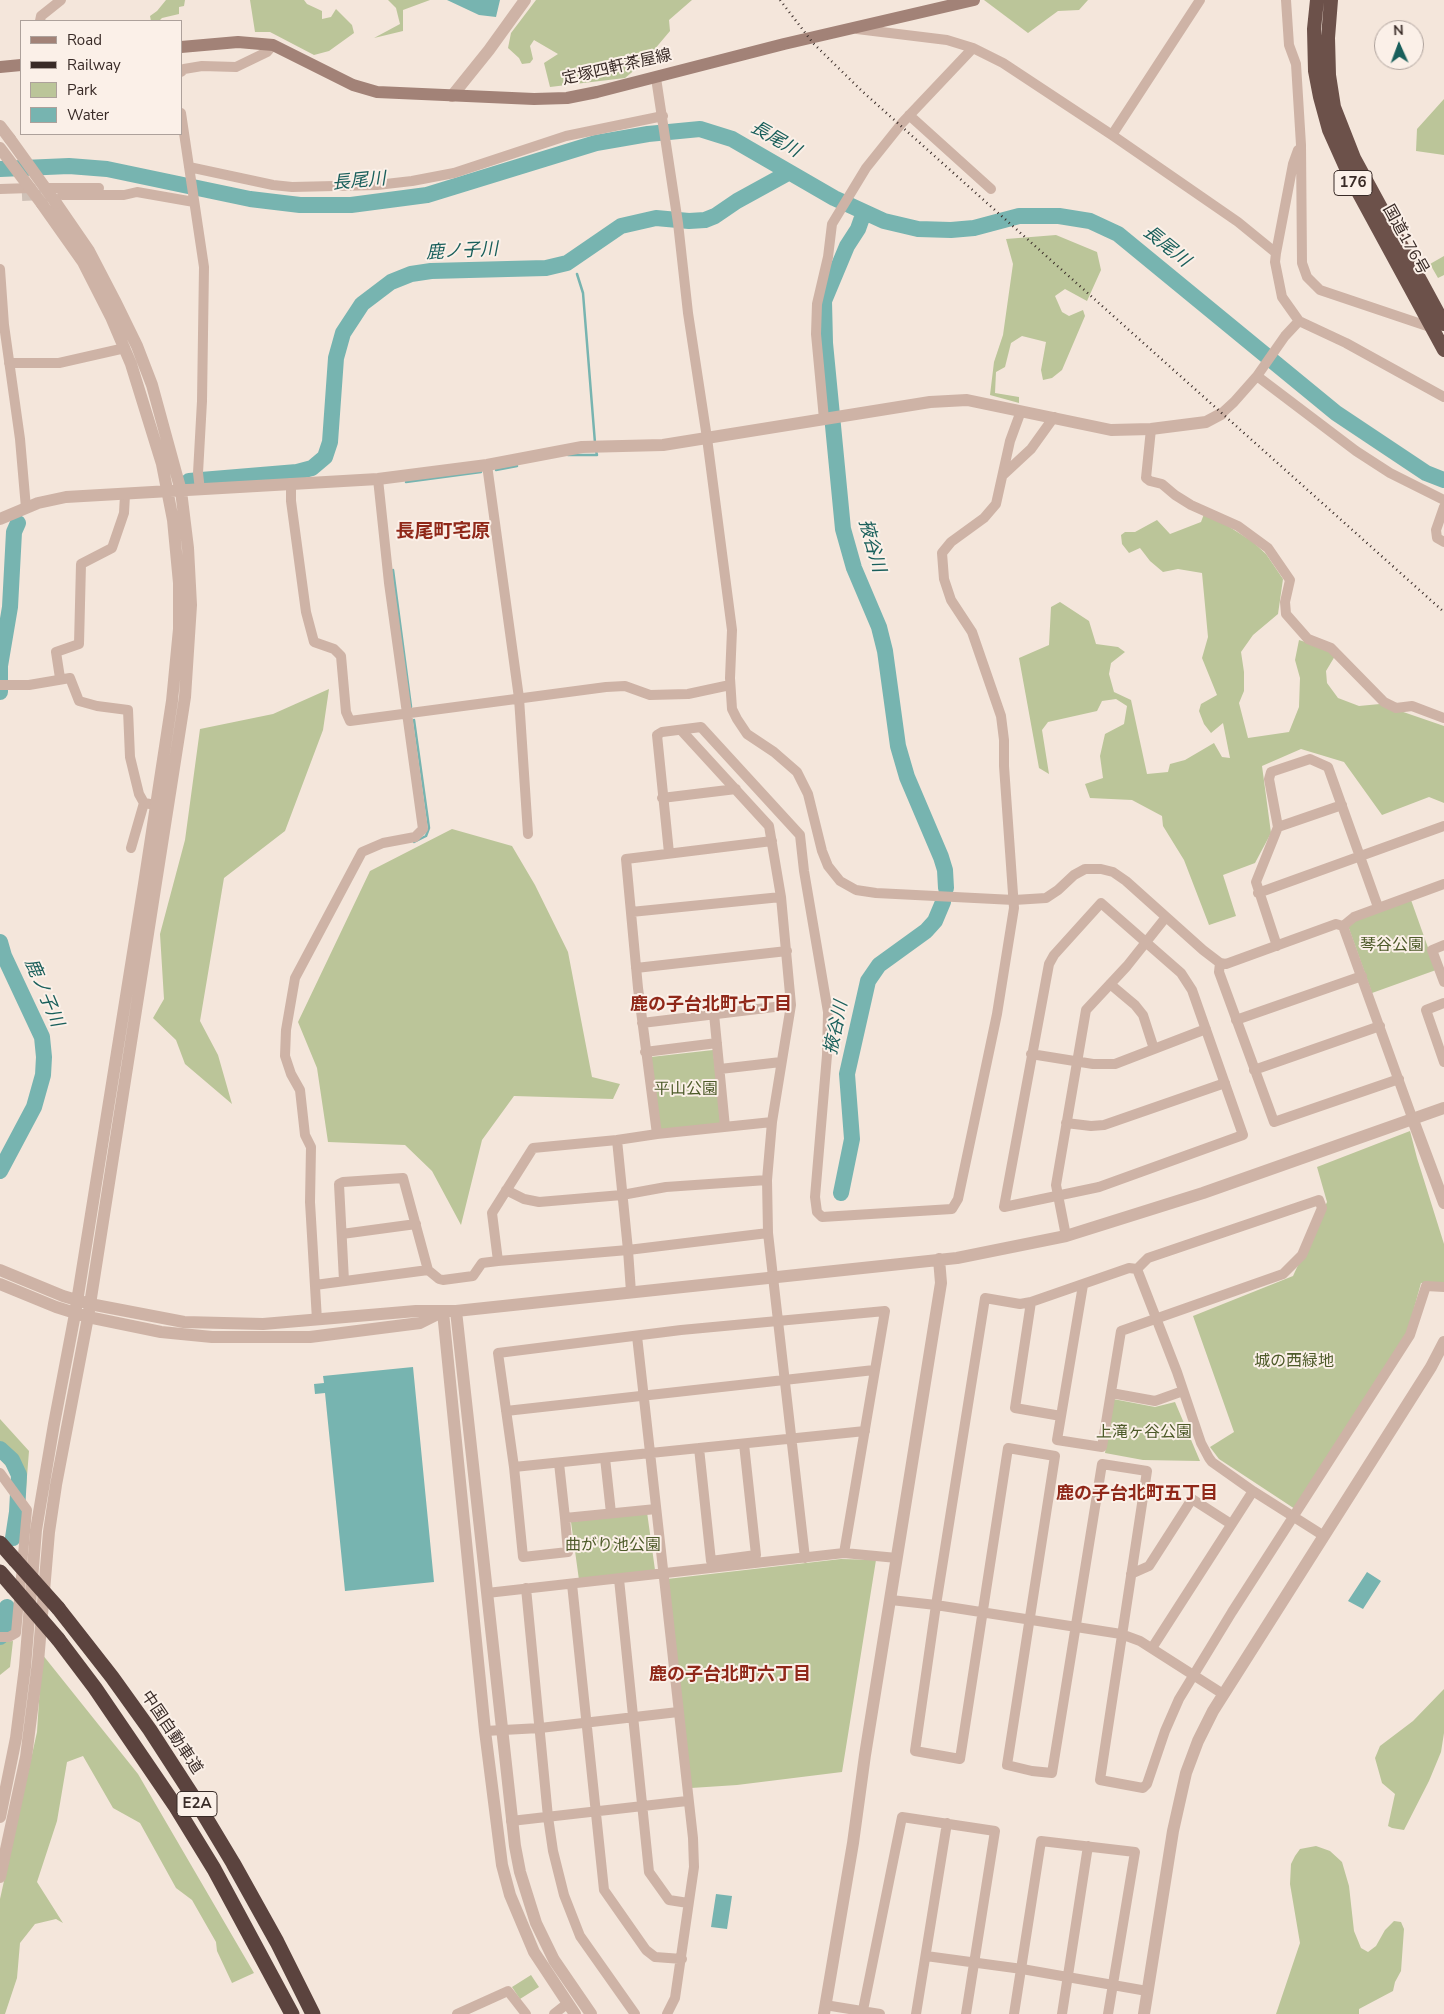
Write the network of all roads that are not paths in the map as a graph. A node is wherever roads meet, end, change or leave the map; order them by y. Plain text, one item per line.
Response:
1 (61, 0) edge
2 (526, 0) edge
3 (974, 0) edge
4 (1200, 0) edge
5 (1286, 0) edge
6 (1316, 0) edge
7 (1331, 0) edge
8 (40, 20) edge
9 (852, 29) junction
10 (273, 45) junction
11 (182, 47) edge
12 (973, 48) junction
13 (20, 65) edge
14 (0, 67) edge
15 (182, 71) edge
16 (656, 78) junction
17 (452, 96) junction
18 (910, 115) junction
19 (663, 116) junction
20 (182, 120) edge
21 (0, 126) edge
22 (1112, 135) junction
23 (5, 143) edge
24 (1301, 145) junction
25 (189, 167) junction
26 (45, 188) junction
27 (0, 189) edge
28 (991, 189) dead end
29 (27, 192) junction
30 (137, 192) junction
31 (0, 195) edge
32 (59, 199) junction
33 (194, 202) junction
34 (1276, 253) junction
35 (0, 269) edge
36 (1299, 321) junction
37 (1438, 326) edge
38 (124, 348) junction
39 (1444, 350) edge
40 (9, 363) junction
41 (1257, 376) junction
42 (1444, 397) edge
43 (1021, 411) junction
44 (1221, 414) joint
45 (1054, 417) junction
46 (824, 419) junction
47 (1151, 429) junction
48 (707, 438) junction
49 (487, 465) junction
50 (1003, 475) junction
51 (378, 479) junction
52 (199, 482) junction
53 (291, 483) junction
54 (181, 491) junction
55 (168, 492) junction
56 (125, 494) junction
57 (1444, 500) edge
58 (1444, 507) edge
59 (26, 508) junction
60 (0, 518) edge
61 (1444, 542) edge
62 (60, 678) junction
63 (0, 685) edge
64 (730, 685) junction
65 (519, 698) junction
66 (407, 713) junction
67 (1444, 718) edge
68 (681, 730) junction
69 (736, 789) junction
70 (662, 798) junction
71 (1342, 804) junction
72 (156, 805) junction
73 (1444, 826) edge
74 (1278, 827) junction
75 (528, 834) dead end
76 (772, 841) junction
77 (131, 848) dead end
78 (669, 853) junction
79 (1360, 857) junction
80 (1444, 884) edge
81 (1258, 893) junction
82 (781, 897) junction
83 (1014, 900) junction
84 (1378, 907) junction
85 (631, 912) junction
86 (1166, 917) junction
87 (1343, 926) junction
88 (1146, 942) junction
89 (1444, 945) edge
90 (1277, 946) junction
91 (787, 951) junction
92 (1220, 963) junction
93 (636, 968) junction
94 (1362, 976) junction
95 (1444, 982) edge
96 (1110, 984) junction
97 (1444, 1003) edge
98 (791, 1005) junction
99 (714, 1014) junction
100 (1236, 1020) junction
101 (642, 1023) junction
102 (1380, 1026) junction
103 (1206, 1029) junction
104 (717, 1043) junction
105 (1154, 1049) junction
106 (646, 1052) junction
107 (1031, 1054) junction
108 (1077, 1061) junction
109 (780, 1062) junction
110 (1444, 1062) edge
111 (720, 1069) junction
112 (1254, 1070) junction
113 (1399, 1079) junction
114 (1225, 1083) junction
115 (1444, 1108) edge
116 (1413, 1120) junction
117 (772, 1122) junction
118 (1066, 1123) junction
119 (725, 1127) junction
120 (657, 1134) junction
121 (617, 1140) junction
122 (767, 1180) junction
123 (506, 1190) junction
124 (622, 1195) junction
125 (1058, 1197) junction
126 (1444, 1203) edge
127 (416, 1224) junction
128 (768, 1233) junction
129 (342, 1234) junction
130 (1066, 1236) junction
131 (628, 1250) junction
132 (939, 1260) junction
133 (498, 1261) junction
134 (1137, 1268) junction
135 (428, 1270) junction
136 (2, 1278) edge
137 (774, 1278) junction
138 (344, 1281) junction
139 (315, 1285) junction
140 (1083, 1285) junction
141 (1444, 1287) edge
142 (631, 1292) junction
143 (1031, 1302) junction
144 (90, 1304) junction
145 (76, 1307) junction
146 (456, 1311) junction
147 (443, 1312) junction
148 (88, 1317) junction
149 (1157, 1318) junction
150 (318, 1320) junction
151 (778, 1322) junction
152 (637, 1336) junction
153 (1444, 1342) edge
154 (874, 1370) junction
155 (785, 1379) junction
156 (1183, 1392) junction
157 (1111, 1393) junction
158 (643, 1395) junction
159 (506, 1411) junction
160 (1061, 1416) junction
161 (865, 1431) junction
162 (792, 1439) junction
163 (744, 1444) junction
164 (699, 1448) junction
165 (649, 1454) junction
166 (605, 1458) junction
167 (559, 1462) junction
168 (514, 1467) junction
169 (0, 1473) edge
170 (1253, 1491) junction
171 (656, 1508) junction
172 (611, 1514) junction
173 (1294, 1516) junction
174 (565, 1518) junction
175 (1231, 1524) junction
176 (1324, 1536) junction
177 (0, 1543) edge
178 (844, 1553) junction
179 (805, 1558) junction
180 (897, 1558) junction
181 (0, 1572) edge
182 (662, 1574) junction
183 (1131, 1574) junction
184 (618, 1579) junction
185 (572, 1584) junction
186 (526, 1588) junction
187 (488, 1593) junction
188 (891, 1600) junction
189 (936, 1605) junction
190 (982, 1613) junction
191 (1028, 1620) junction
192 (1074, 1628) junction
193 (1121, 1634) junction
194 (5, 1637) edge
195 (1152, 1648) junction
196 (1194, 1674) junction
197 (1223, 1694) junction
198 (678, 1712) junction
199 (633, 1718) junction
200 (587, 1723) junction
201 (540, 1728) junction
202 (502, 1730) junction
203 (485, 1731) junction
204 (687, 1801) junction
205 (642, 1807) junction
206 (597, 1811) junction
207 (0, 1817) edge
208 (548, 1817) junction
209 (511, 1821) junction
210 (947, 1823) junction
211 (1088, 1846) junction
212 (0, 1876) edge
213 (688, 1903) junction
214 (926, 1956) junction
215 (682, 1959) junction
216 (974, 1963) junction
217 (1022, 1969) junction
218 (1067, 1978) junction
219 (1112, 1984) junction
220 (1147, 1991) junction
221 (571, 2009) edge
222 (824, 2010) edge
223 (863, 2010) junction
224 (292, 2014) edge
225 (313, 2014) edge
226 (457, 2014) edge
227 (526, 2014) edge
228 (554, 2014) edge
229 (591, 2014) edge
230 (635, 2014) edge
231 (667, 2014) edge
232 (880, 2014) edge
233 (916, 2014) edge
234 (966, 2014) edge
235 (1014, 2014) edge
236 (1062, 2014) edge
237 (1108, 2014) edge
238 (1144, 2014) edge

1 - 8 street
2 - 17 street
3 - 9 main road, 定塚四軒茶屋線
4 - 22 street
5 - 24 street
6 - 37 highway, 国道176号 / 176
7 - 37 highway, 国道176号 / 176
9 - 12 street
9 - 16 main road, 定塚四軒茶屋線
10 - 11 main road, 定塚四軒茶屋線
10 - 15 street
10 - 17 main road, 定塚四軒茶屋線
12 - 18 street
12 - 22 street
13 - 14 main road
16 - 17 main road, 定塚四軒茶屋線
16 - 19 street
18 - 28 street
18 - 46 street
19 - 25 street
19 - 48 street
20 - 25 street
21 - 23 street
22 - 34 street
23 - 26 street, bridge
23 - 29 street, bridge
24 - 34 street
24 - 37 street
25 - 33 street
26 - 30 street
26 - 32 street, bridge
27 - 29 street
29 - 31 street
29 - 38 street, bridge
30 - 32 street
30 - 33 street
32 - 54 street
33 - 52 street
34 - 36 street
35 - 40 street
36 - 41 street
36 - 42 street
37 - 39 highway, 国道176号 / 176
38 - 40 street
38 - 55 street
40 - 59 street
41 - 44 street
41 - 57 street
43 - 45 street
43 - 46 street
43 - 50 street
44 - 47 street
45 - 47 street
45 - 50 street
46 - 48 street
47 - 67 street
48 - 49 street
48 - 64 street
49 - 51 street
49 - 65 street
50 - 83 street
51 - 53 street
51 - 66 street
52 - 53 street
52 - 54 street
53 - 66 street
54 - 55 street
54 - 72 street
55 - 56 street
55 - 72 street
56 - 59 street
56 - 62 street
58 - 61 street
59 - 60 street
62 - 63 street
62 - 72 street
64 - 65 street
64 - 83 street
65 - 66 street
65 - 75 street
66 - 139 street
68 - 69 street
68 - 70 street
68 - 83 street
69 - 70 street
69 - 76 street
70 - 78 street
71 - 74 street
71 - 74 street
71 - 79 street
72 - 77 street
72 - 144 street
72 - 145 street
73 - 79 street
74 - 81 street
76 - 78 street
76 - 82 street
78 - 85 street
79 - 81 street
79 - 84 street
80 - 84 street
81 - 90 street
82 - 85 street
82 - 91 street
83 - 86 street
84 - 87 street
85 - 93 street
86 - 88 street
86 - 92 street
87 - 90 street
87 - 94 street
88 - 96 street
88 - 103 street
88 - 107 street
89 - 95 street
90 - 92 street
91 - 93 street
91 - 98 street
92 - 100 street
93 - 101 street
94 - 100 street
94 - 102 street
96 - 105 street
96 - 108 street
97 - 110 street
98 - 99 street
98 - 109 street
99 - 101 street
99 - 104 street
100 - 112 street
101 - 106 street
102 - 112 street
102 - 113 street
103 - 105 street
103 - 114 street
104 - 106 street
104 - 111 street
105 - 108 street
106 - 120 street
107 - 108 street
107 - 125 street
108 - 118 street
109 - 111 street
109 - 117 street
111 - 119 street
112 - 113 street
113 - 116 street
114 - 118 street
114 - 125 street
115 - 116 street
116 - 126 street
116 - 130 street
117 - 119 street
117 - 122 street
118 - 125 street
119 - 120 street
120 - 121 street
121 - 123 street
121 - 124 street
122 - 124 street
122 - 128 street
123 - 124 street
123 - 133 street
124 - 131 street
125 - 130 street
127 - 129 street
127 - 129 street
127 - 135 street
128 - 131 street
128 - 137 street
129 - 138 street
130 - 132 street
131 - 133 street
131 - 142 street
132 - 137 street
132 - 180 street
133 - 135 street
134 - 140 street
134 - 149 street
134 - 149 street
135 - 138 street
136 - 145 street
137 - 142 street
137 - 151 street
138 - 139 street
139 - 150 street
140 - 143 street
140 - 160 street
141 - 173 street
142 - 146 street
143 - 160 street
143 - 189 street
144 - 145 street
144 - 148 street
144 - 150 street
145 - 148 street
145 - 207 street
146 - 147 street
146 - 187 street
147 - 148 street
147 - 150 street
147 - 203 street
148 - 212 street
149 - 156 street
149 - 157 street
151 - 152 street
151 - 154 street
151 - 155 street
152 - 158 street
152 - 159 street
153 - 176 street
154 - 155 street
154 - 161 street
155 - 158 street
155 - 162 street
156 - 157 street
156 - 170 street
157 - 160 street
158 - 159 street
158 - 165 street
159 - 168 street
161 - 162 street
161 - 178 street
162 - 163 street
162 - 179 street
163 - 164 street
163 - 164 street
164 - 165 street
165 - 166 street
165 - 171 street
166 - 167 street
166 - 172 street
167 - 168 street
167 - 174 street
168 - 174 street
169 - 194 street
170 - 173 street
170 - 175 street
171 - 172 street
171 - 182 street
172 - 174 street
173 - 176 street
173 - 196 street
175 - 183 street
175 - 195 street
176 - 197 street
177 - 225 highway, 中国自動車道 / E2A, bridge
178 - 179 street
178 - 180 street
179 - 182 street
180 - 188 street
181 - 224 highway, E2A, bridge
182 - 184 street
182 - 198 street
183 - 192 street
183 - 193 street
184 - 185 street
184 - 199 street
185 - 186 street
185 - 200 street
186 - 187 street
186 - 201 street
187 - 202 street
188 - 189 street
188 - 222 street
189 - 190 street
189 - 190 street
190 - 191 street
190 - 191 street
191 - 192 street
191 - 192 street
192 - 193 street
193 - 195 street
193 - 196 street
195 - 196 street
196 - 197 street
197 - 220 street
198 - 199 street
198 - 204 street
199 - 200 street
199 - 205 street
200 - 201 street
200 - 206 street
201 - 202 street
201 - 208 street
202 - 203 street
202 - 209 street
203 - 221 street
204 - 205 street
204 - 213 street
205 - 206 street
205 - 213 street
206 - 208 street
206 - 215 street
208 - 209 street
208 - 230 street
209 - 229 street
210 - 214 street
210 - 216 street
210 - 223 street
211 - 217 street
211 - 218 street
211 - 219 street
213 - 215 street
214 - 216 street
214 - 233 street
215 - 231 street
216 - 217 street
216 - 234 street
217 - 218 street
217 - 235 street
218 - 219 street
218 - 236 street
219 - 220 street
219 - 237 street
220 - 238 street
221 - 228 street
222 - 223 street
223 - 232 street
226 - 227 street

